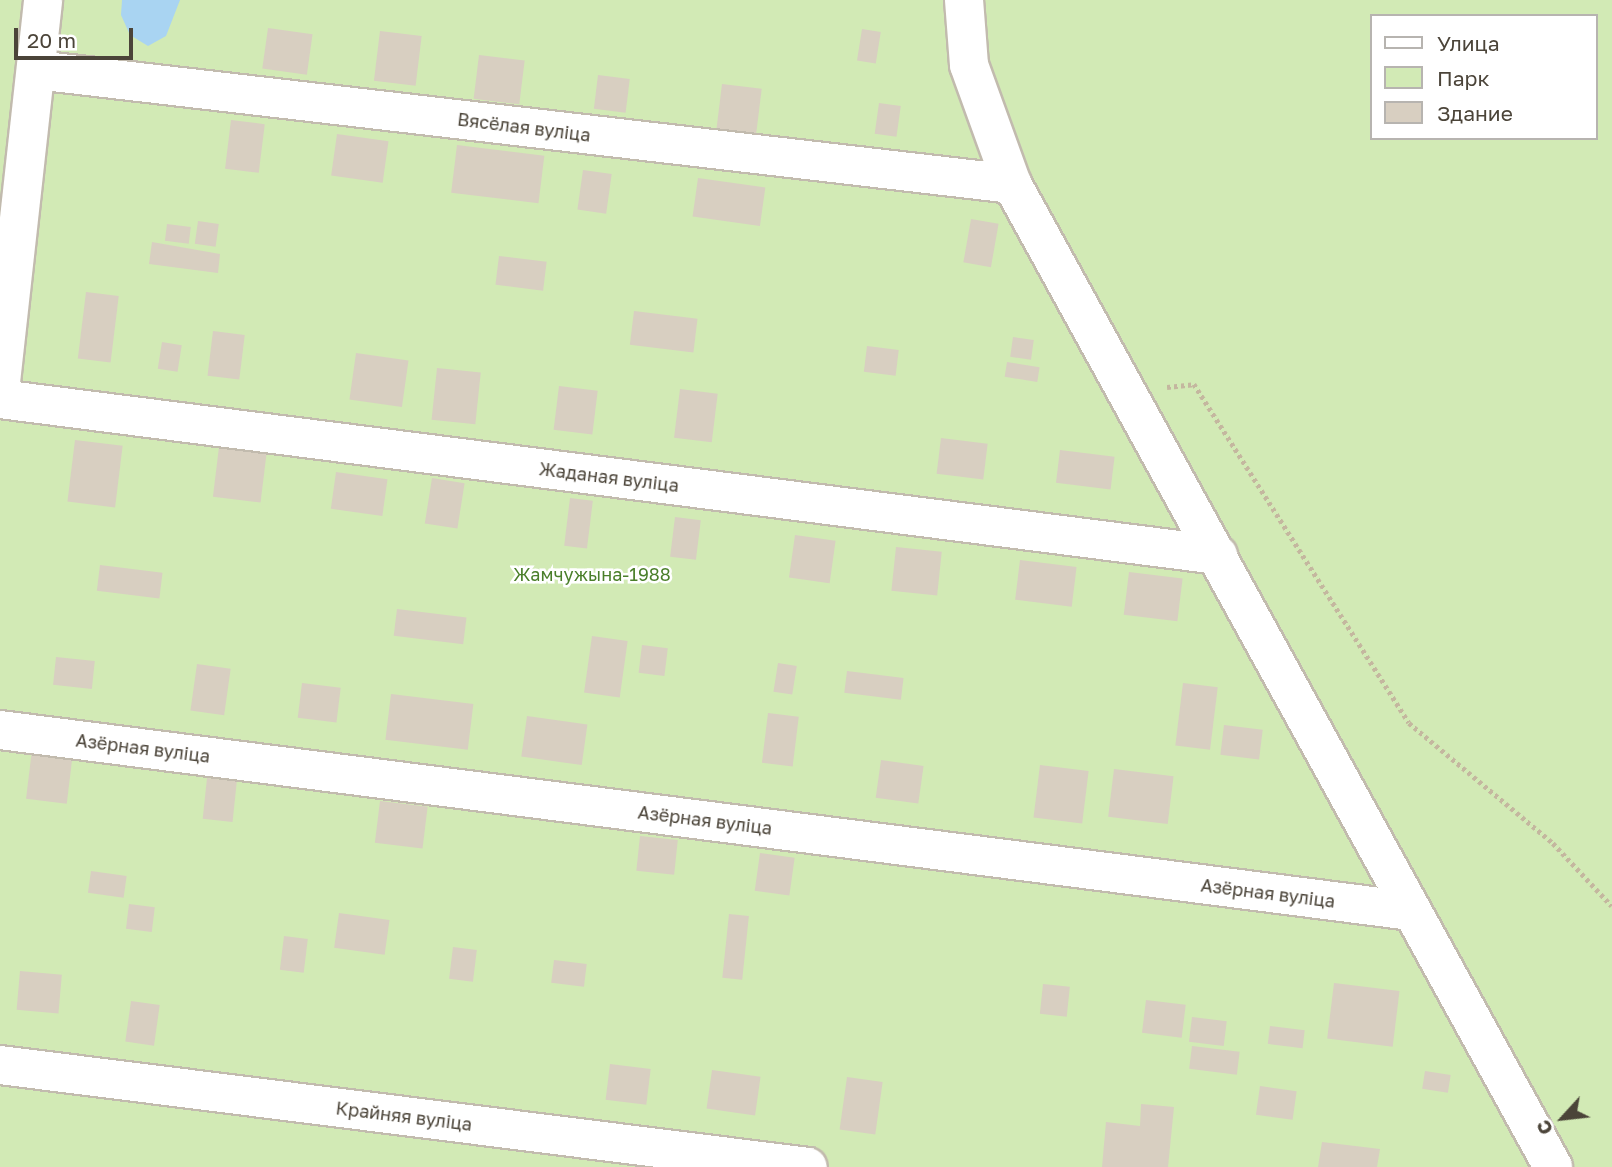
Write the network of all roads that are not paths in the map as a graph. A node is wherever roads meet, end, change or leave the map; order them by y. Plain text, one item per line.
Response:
1 (43, 0) edge
2 (964, 0) edge
3 (36, 70) junction
4 (1012, 184) junction
5 (0, 391) edge
6 (0, 399) edge
7 (1218, 555) junction
8 (0, 730) edge
9 (1411, 911) junction
10 (0, 1065) edge
11 (808, 1167) edge
12 (1553, 1167) edge

1 - 3 lane
2 - 4 lane
3 - 4 lane, Вясёлая вуліца
3 - 5 lane
4 - 7 lane
6 - 7 lane, Жаданая вуліца
7 - 9 lane
8 - 9 lane, Азёрная вуліца
9 - 12 lane
10 - 11 lane, Крайняя вуліца

